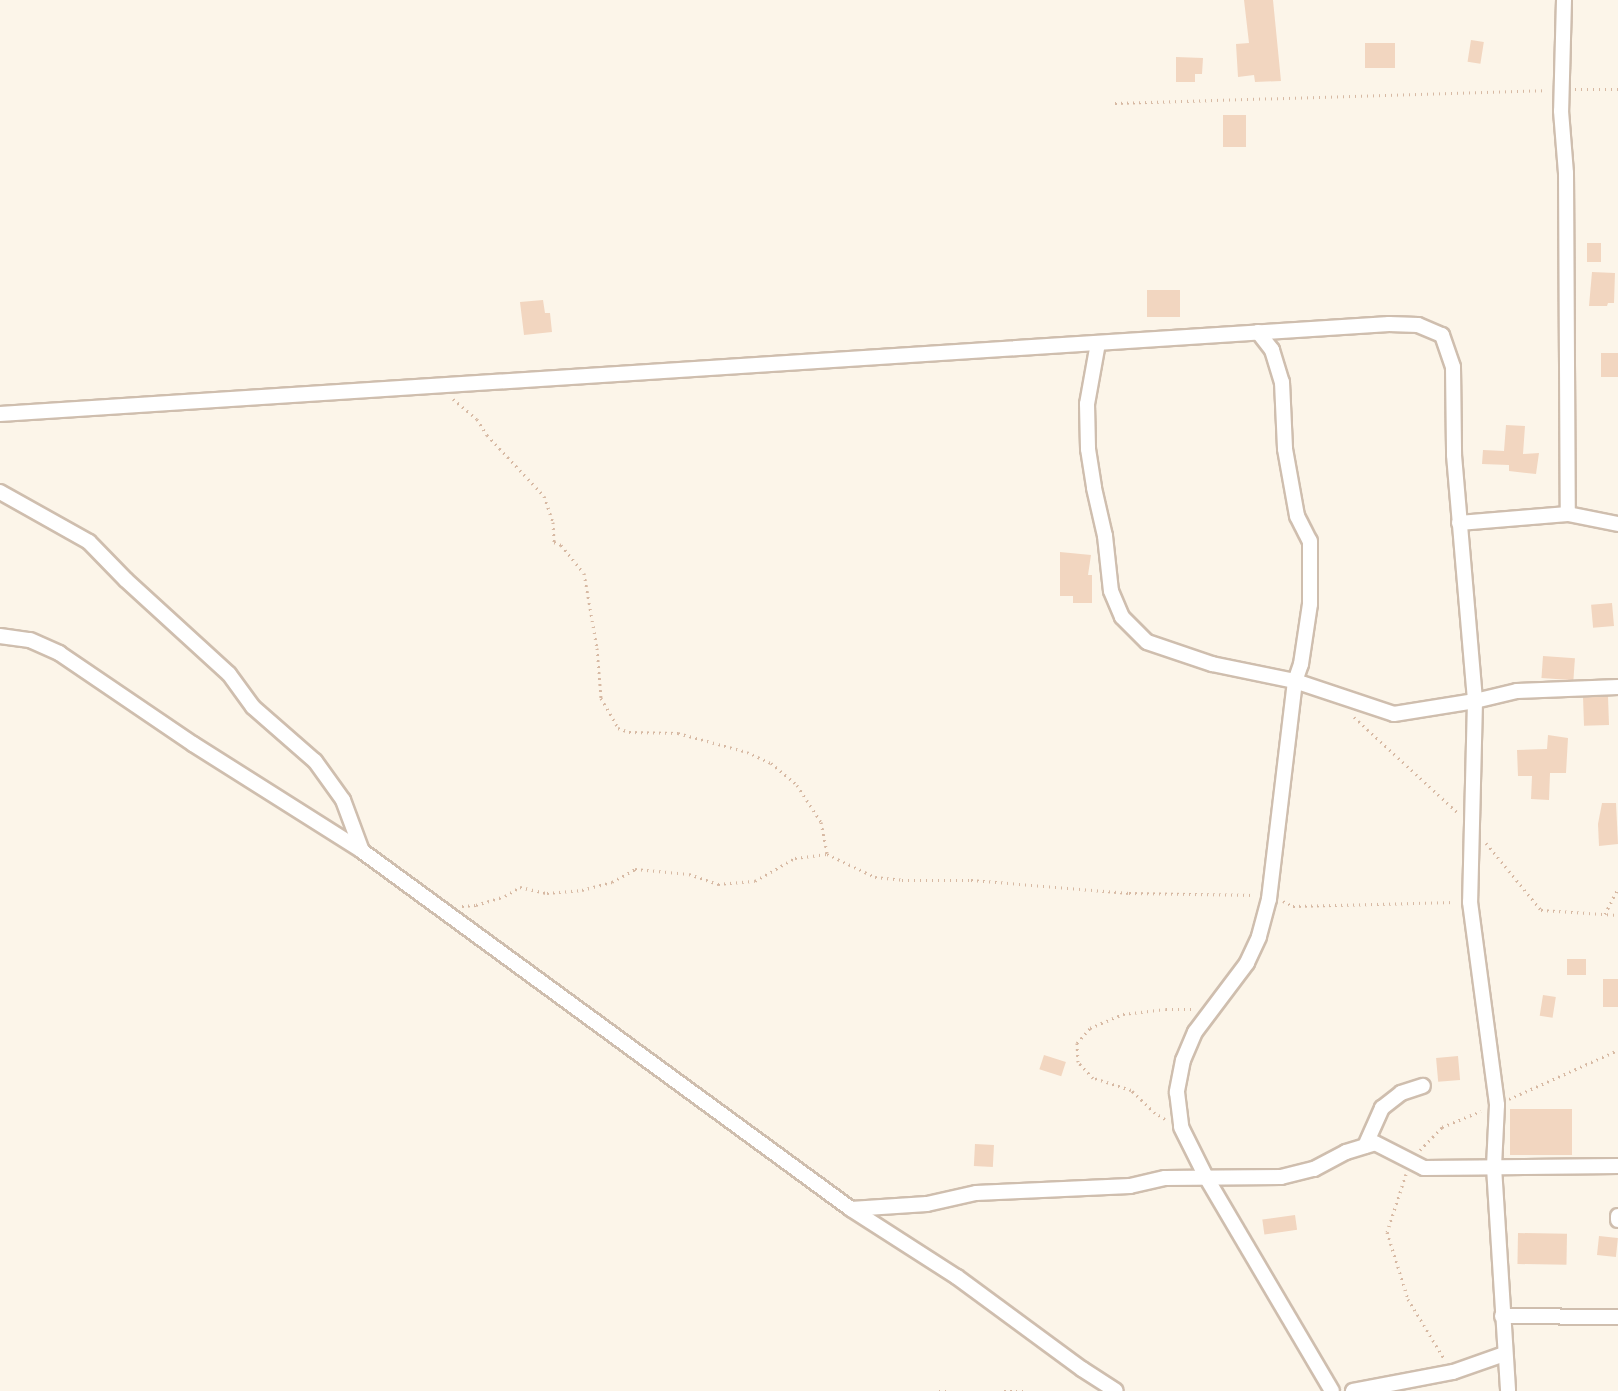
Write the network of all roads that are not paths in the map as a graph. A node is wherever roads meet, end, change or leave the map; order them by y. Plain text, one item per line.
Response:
1 (1564, 0) edge
2 (1258, 332) junction
3 (1098, 343) junction
4 (0, 414) edge
5 (0, 492) edge
6 (1568, 514) junction
7 (1459, 523) junction
8 (1618, 524) edge
9 (0, 636) edge
10 (1294, 681) junction
11 (1618, 687) edge
12 (1475, 701) junction
13 (362, 851) junction
14 (1423, 1086) dead end
15 (1365, 1146) junction
16 (1618, 1166) edge
17 (1494, 1167) junction
18 (1206, 1177) junction
19 (851, 1209) junction
20 (1502, 1316) junction
21 (1618, 1317) edge
22 (1504, 1354) junction
23 (1116, 1391) edge
24 (1332, 1391) edge
25 (1353, 1391) edge
26 (1508, 1391) edge

1 - 6 street
2 - 3 street
2 - 7 street
2 - 10 street
3 - 4 street
3 - 10 street
5 - 13 street
6 - 7 street
6 - 8 street
7 - 12 street
9 - 13 street
10 - 12 street
10 - 18 street
11 - 12 street
12 - 17 street
13 - 19 street
14 - 15 street
15 - 17 street
15 - 18 street
16 - 17 street
17 - 20 street
18 - 19 street
18 - 24 street
19 - 23 street
20 - 21 street
20 - 22 street
22 - 25 street
22 - 26 street

